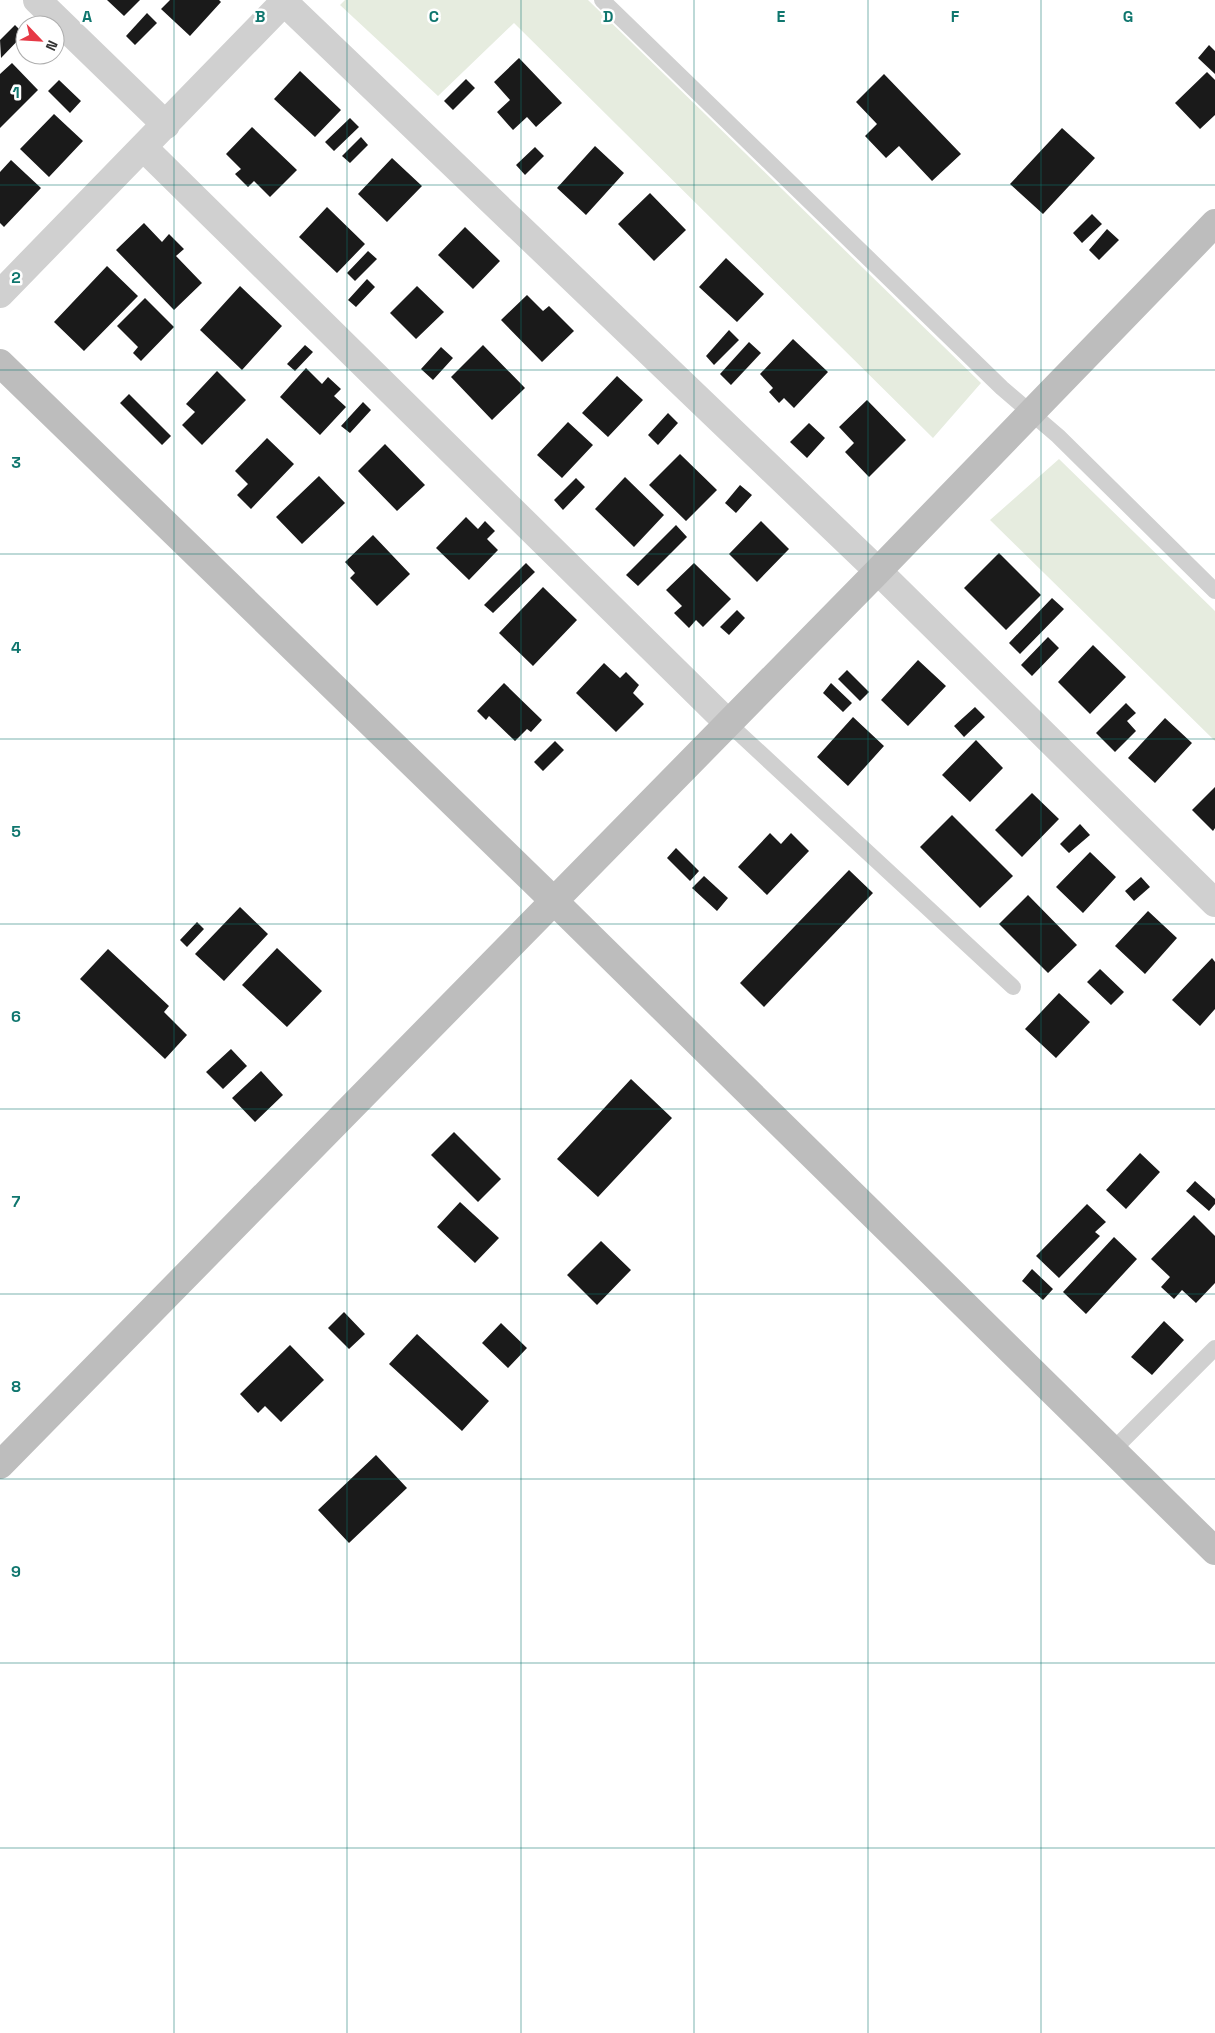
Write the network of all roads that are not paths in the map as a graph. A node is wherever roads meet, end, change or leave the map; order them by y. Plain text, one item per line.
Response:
1 (37, 0) edge
2 (602, 0) edge
3 (283, 1) edge
4 (166, 125) junction
5 (144, 148) junction
6 (1215, 223) edge
7 (0, 294) edge
8 (0, 363) edge
9 (1031, 413) junction
10 (878, 571) junction
11 (1215, 591) edge
12 (728, 723) junction
13 (553, 900) junction
14 (1215, 903) edge
15 (1013, 987) dead end
16 (1215, 1348) edge
17 (1113, 1450) junction
18 (0, 1465) edge
19 (1215, 1550) edge

1 - 4 street
2 - 9 lane
3 - 4 street
3 - 10 street
4 - 5 street
5 - 7 street
5 - 12 street
6 - 9 street
8 - 13 street
9 - 10 street
9 - 11 lane
10 - 12 street
10 - 14 street
12 - 13 street
12 - 15 lane
13 - 17 street
13 - 18 street
16 - 17 lane
17 - 19 street

